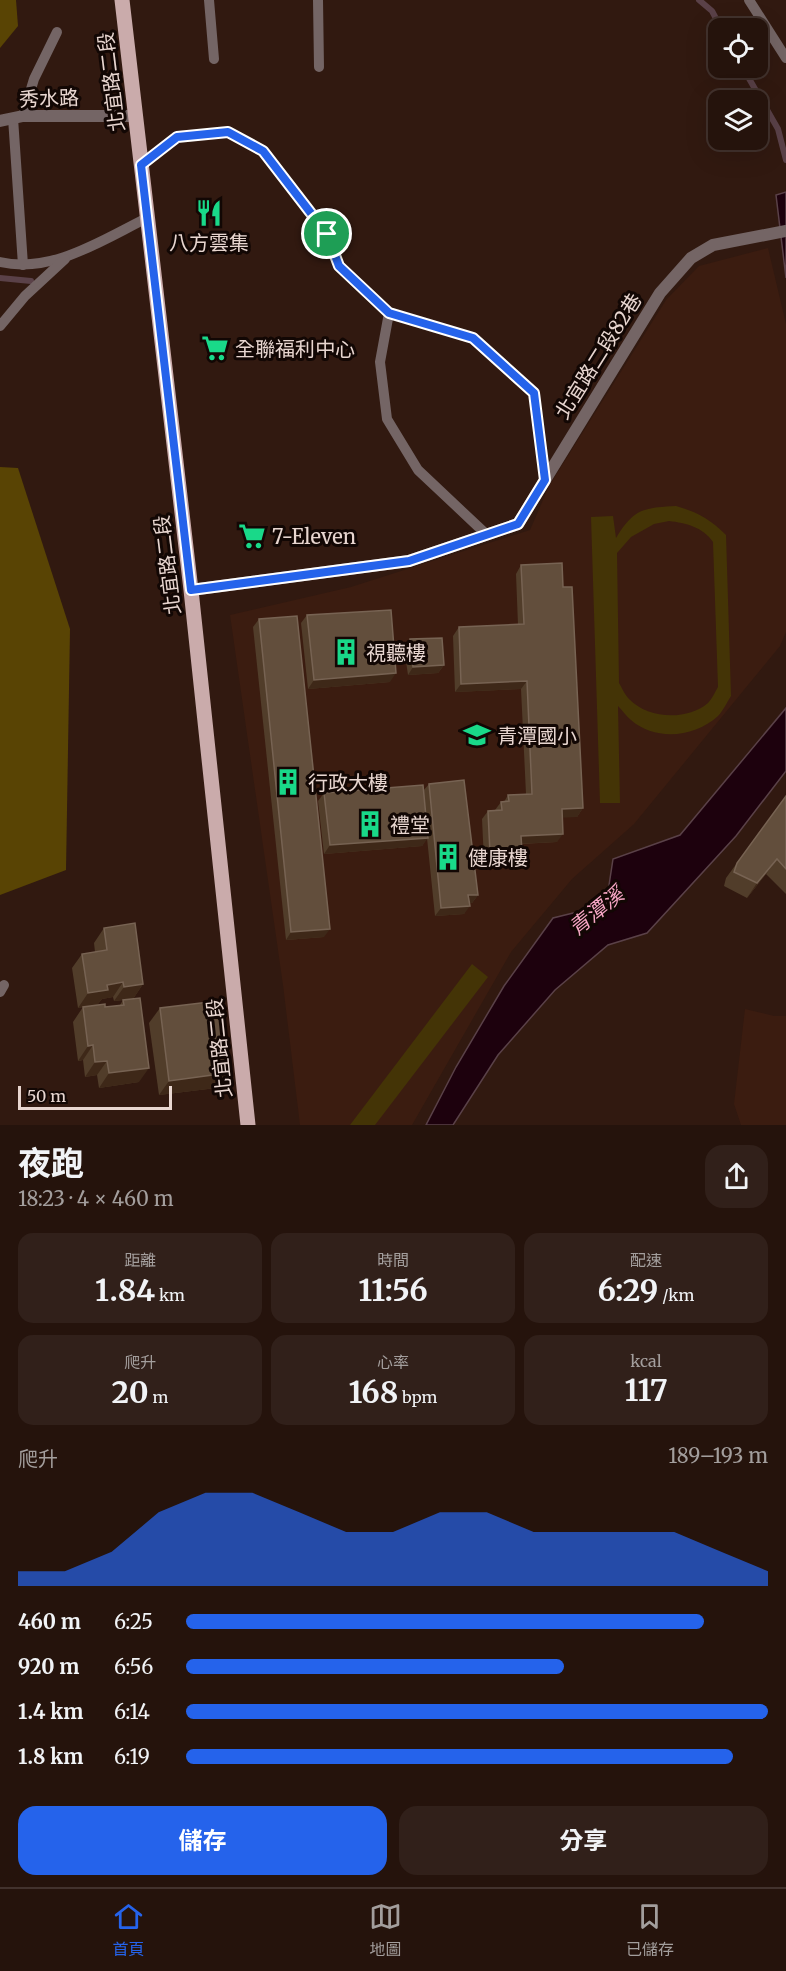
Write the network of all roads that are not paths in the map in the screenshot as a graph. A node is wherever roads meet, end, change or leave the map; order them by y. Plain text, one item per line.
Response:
1 (122, 0) edge
2 (209, 0) edge
3 (318, 0) edge
4 (749, 0) edge
5 (57, 32) dead end
6 (786, 58) edge
7 (214, 59) dead end
8 (320, 67) dead end
9 (136, 116) junction
10 (18, 117) junction
11 (0, 121) edge
12 (141, 165) junction
13 (147, 218) junction
14 (786, 231) edge
15 (65, 259) junction
16 (0, 262) edge
17 (23, 265) junction
18 (389, 313) junction
19 (0, 326) edge
20 (545, 480) junction
21 (488, 535) junction
22 (191, 590) junction
23 (248, 1125) edge

1 - 9 main road, 北宜路二段
2 - 7 lane
3 - 8 lane
4 - 6 lane
5 - 10 lane
9 - 10 street, 秀水路
9 - 12 main road, 北宜路二段
10 - 11 street, 秀水路
10 - 17 lane
12 - 13 main road, 北宜路二段
12 - 18 lane
13 - 15 lane
13 - 22 main road, 北宜路二段
14 - 20 street, 北宜路二段82巷
15 - 17 lane
15 - 19 lane
16 - 17 lane
18 - 20 lane
18 - 21 lane
20 - 21 street, 北宜路二段82巷
21 - 22 street, 北宜路二段82巷
22 - 23 main road, 北宜路二段

